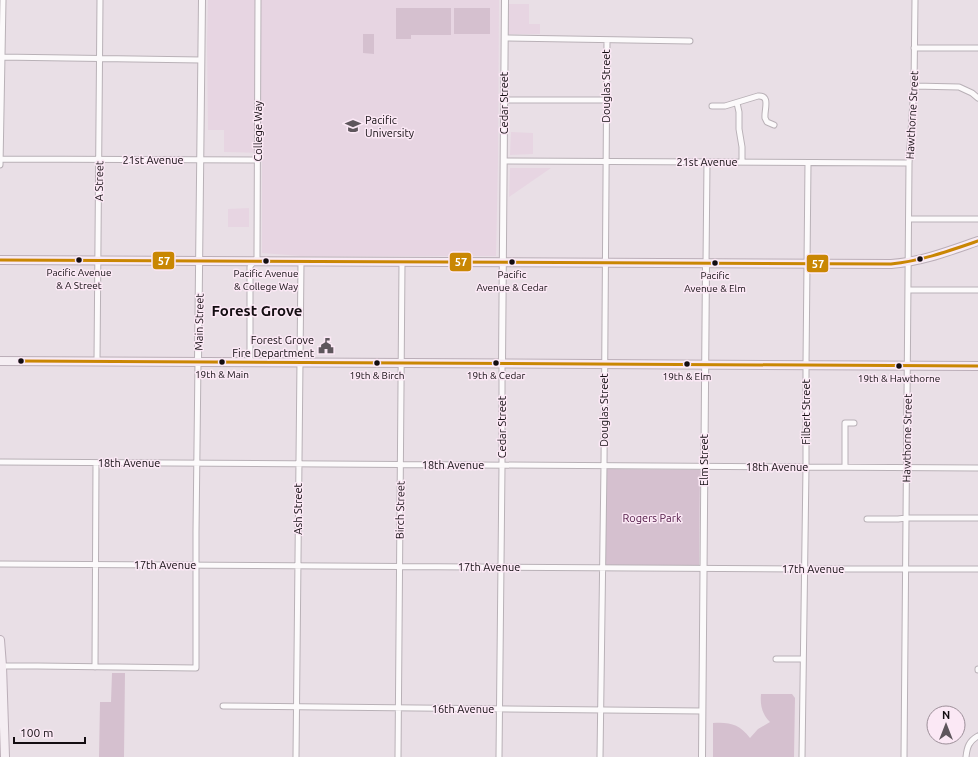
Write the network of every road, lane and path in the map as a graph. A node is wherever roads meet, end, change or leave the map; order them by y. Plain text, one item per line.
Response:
1 (3, 0) edge
2 (100, 0) edge
3 (202, 0) edge
4 (258, 0) edge
5 (505, 0) edge
6 (915, 0) edge
7 (505, 38) junction
8 (607, 40) junction
9 (690, 41) dead end
10 (914, 48) junction
11 (978, 48) edge
12 (1, 58) edge
13 (100, 58) junction
14 (201, 60) junction
15 (914, 86) junction
16 (978, 98) edge
17 (504, 100) junction
18 (607, 100) junction
19 (737, 103) junction
20 (712, 106) dead end
21 (774, 126) dead end
22 (0, 159) edge
23 (99, 160) junction
24 (200, 160) junction
25 (258, 160) junction
26 (504, 161) junction
27 (606, 162) junction
28 (707, 162) junction
29 (742, 162) junction
30 (808, 163) junction
31 (909, 163) junction
32 (0, 165) edge
33 (909, 219) junction
34 (978, 219) edge
35 (978, 242) edge
36 (0, 260) edge
37 (98, 261) junction
38 (200, 262) junction
39 (254, 262) junction
40 (301, 262) junction
41 (402, 263) junction
42 (503, 263) junction
43 (909, 263) junction
44 (605, 264) junction
45 (706, 264) junction
46 (808, 264) junction
47 (909, 290) junction
48 (978, 290) edge
49 (0, 361) edge
50 (97, 361) junction
51 (198, 362) junction
52 (250, 362) junction
53 (300, 362) junction
54 (401, 363) junction
55 (502, 364) junction
56 (604, 364) junction
57 (704, 364) junction
58 (806, 365) junction
59 (908, 365) junction
60 (978, 366) edge
61 (854, 423) dead end
62 (0, 462) edge
63 (96, 463) junction
64 (197, 463) junction
65 (299, 464) junction
66 (400, 465) junction
67 (502, 466) junction
68 (604, 466) junction
69 (704, 467) junction
70 (806, 467) junction
71 (845, 467) junction
72 (906, 468) junction
73 (978, 468) edge
74 (906, 518) junction
75 (978, 518) edge
76 (867, 519) dead end
77 (0, 564) edge
78 (96, 565) junction
79 (196, 565) junction
80 (298, 566) junction
81 (399, 566) junction
82 (501, 567) junction
83 (602, 567) junction
84 (703, 568) junction
85 (805, 569) junction
86 (906, 569) junction
87 (978, 569) edge
88 (0, 640) edge
89 (776, 659) dead end
90 (803, 659) junction
91 (2, 666) junction
92 (95, 666) junction
93 (223, 706) dead end
94 (296, 707) junction
95 (398, 708) junction
96 (499, 709) junction
97 (601, 710) junction
98 (702, 711) junction
99 (978, 736) edge
100 (5, 757) edge
101 (296, 757) edge
102 (398, 757) edge
103 (499, 757) edge
104 (600, 757) edge
105 (702, 757) edge
106 (802, 757) edge
107 (904, 757) edge
108 (966, 757) edge

1 - 12 street
2 - 13 street, A Street
3 - 14 street, Main Street
4 - 25 street, College Way
5 - 7 street, Cedar Street
6 - 10 street, Hawthorne Street
7 - 8 street
7 - 17 street, Cedar Street
8 - 9 street
8 - 18 street, Douglas Street
10 - 11 street
10 - 15 street, Hawthorne Street
12 - 13 street
12 - 22 street
13 - 14 street
13 - 23 street, A Street
14 - 24 street, Main Street
15 - 16 street
15 - 31 street, Hawthorne Street
17 - 18 street
17 - 26 street, Cedar Street
18 - 27 street, Douglas Street
19 - 20 street
19 - 21 street
19 - 29 street
22 - 23 street, 21st Avenue
22 - 32 street
23 - 24 street, 21st Avenue
23 - 37 street, A Street
24 - 25 street, 21st Avenue
24 - 38 street, Main Street
25 - 39 street, College Way
26 - 27 street, 21st Avenue
26 - 42 street, Cedar Street
27 - 28 street, 21st Avenue
27 - 44 street, Douglas Street
28 - 29 street, 21st Avenue
28 - 45 street, Elm Street
29 - 30 street, 21st Avenue
30 - 31 street, 21st Avenue
30 - 46 street, Filbert Street
31 - 33 street, Hawthorne Street
33 - 34 street
33 - 43 street, Hawthorne Street
35 - 43 main road
36 - 37 main road
37 - 38 main road
37 - 50 street, A Street
38 - 39 main road
38 - 51 street, Main Street
39 - 40 main road
39 - 52 street, College Way
40 - 41 main road
40 - 53 street, Ash Street
41 - 42 main road
41 - 54 street, Birch Street
42 - 44 main road
42 - 55 street, Cedar Street
43 - 46 main road
43 - 47 street, Hawthorne Street
44 - 45 main road
44 - 56 street, Douglas Street
45 - 46 main road
45 - 57 street, Elm Street
46 - 58 street, Filbert Street
47 - 48 street
47 - 59 street, Hawthorne Street
49 - 50 main road
50 - 51 main road
51 - 52 main road
51 - 64 street, Main Street
52 - 53 main road
53 - 54 main road
53 - 65 street, Ash Street
54 - 55 main road
54 - 66 street, Birch Street
55 - 56 main road
55 - 67 street, Cedar Street
56 - 57 main road
56 - 68 street, Douglas Street
57 - 58 main road
57 - 69 street, Elm Street
58 - 59 main road
58 - 70 street, Filbert Street
59 - 60 main road
59 - 72 street, Hawthorne Street
61 - 71 street
62 - 63 street, 18th Avenue
63 - 64 street, 18th Avenue
63 - 78 street
64 - 65 street, 18th Avenue
64 - 79 street, Main Street
65 - 66 street, 18th Avenue
65 - 80 street, Ash Street
66 - 67 street, 18th Avenue
66 - 81 street, Birch Street
67 - 68 street, 18th Avenue
67 - 82 street, Cedar Street
68 - 69 street, 18th Avenue
68 - 83 street, Douglas Street
69 - 70 street, 18th Avenue
69 - 84 street, Elm Street
70 - 71 street, 18th Avenue
70 - 85 street, Filbert Street
71 - 72 street, 18th Avenue
72 - 73 street, 18th Avenue
72 - 74 street, Hawthorne Street
74 - 75 street
74 - 76 street
74 - 86 street, Hawthorne Street
77 - 78 street, 17th Avenue
78 - 79 street, 17th Avenue
78 - 92 street
79 - 80 street, 17th Avenue
79 - 92 street, Main Street
80 - 81 street, 17th Avenue
80 - 94 street, Ash Street
81 - 82 street, 17th Avenue
81 - 95 street, Birch Street
82 - 83 street, 17th Avenue
82 - 96 street, Cedar Street
83 - 84 street, 17th Avenue
83 - 97 street, Douglas Street
84 - 85 street, 17th Avenue
84 - 98 street, Elm Street
85 - 86 street, 17th Avenue
85 - 90 street, Filbert Street
86 - 87 street, 17th Avenue
86 - 107 street, Hawthorne Street
88 - 91 main road
89 - 90 street
90 - 106 street, Filbert Street
91 - 92 street
91 - 100 main road
93 - 94 street, 16th Avenue
94 - 95 street, 16th Avenue
94 - 101 street, Ash Street
95 - 96 street, 16th Avenue
95 - 102 street, Birch Street
96 - 97 street, 16th Avenue
96 - 103 street, Cedar Street
97 - 98 street, 16th Avenue
97 - 104 street, Douglas Street
98 - 105 street, Elm Street
99 - 108 street

